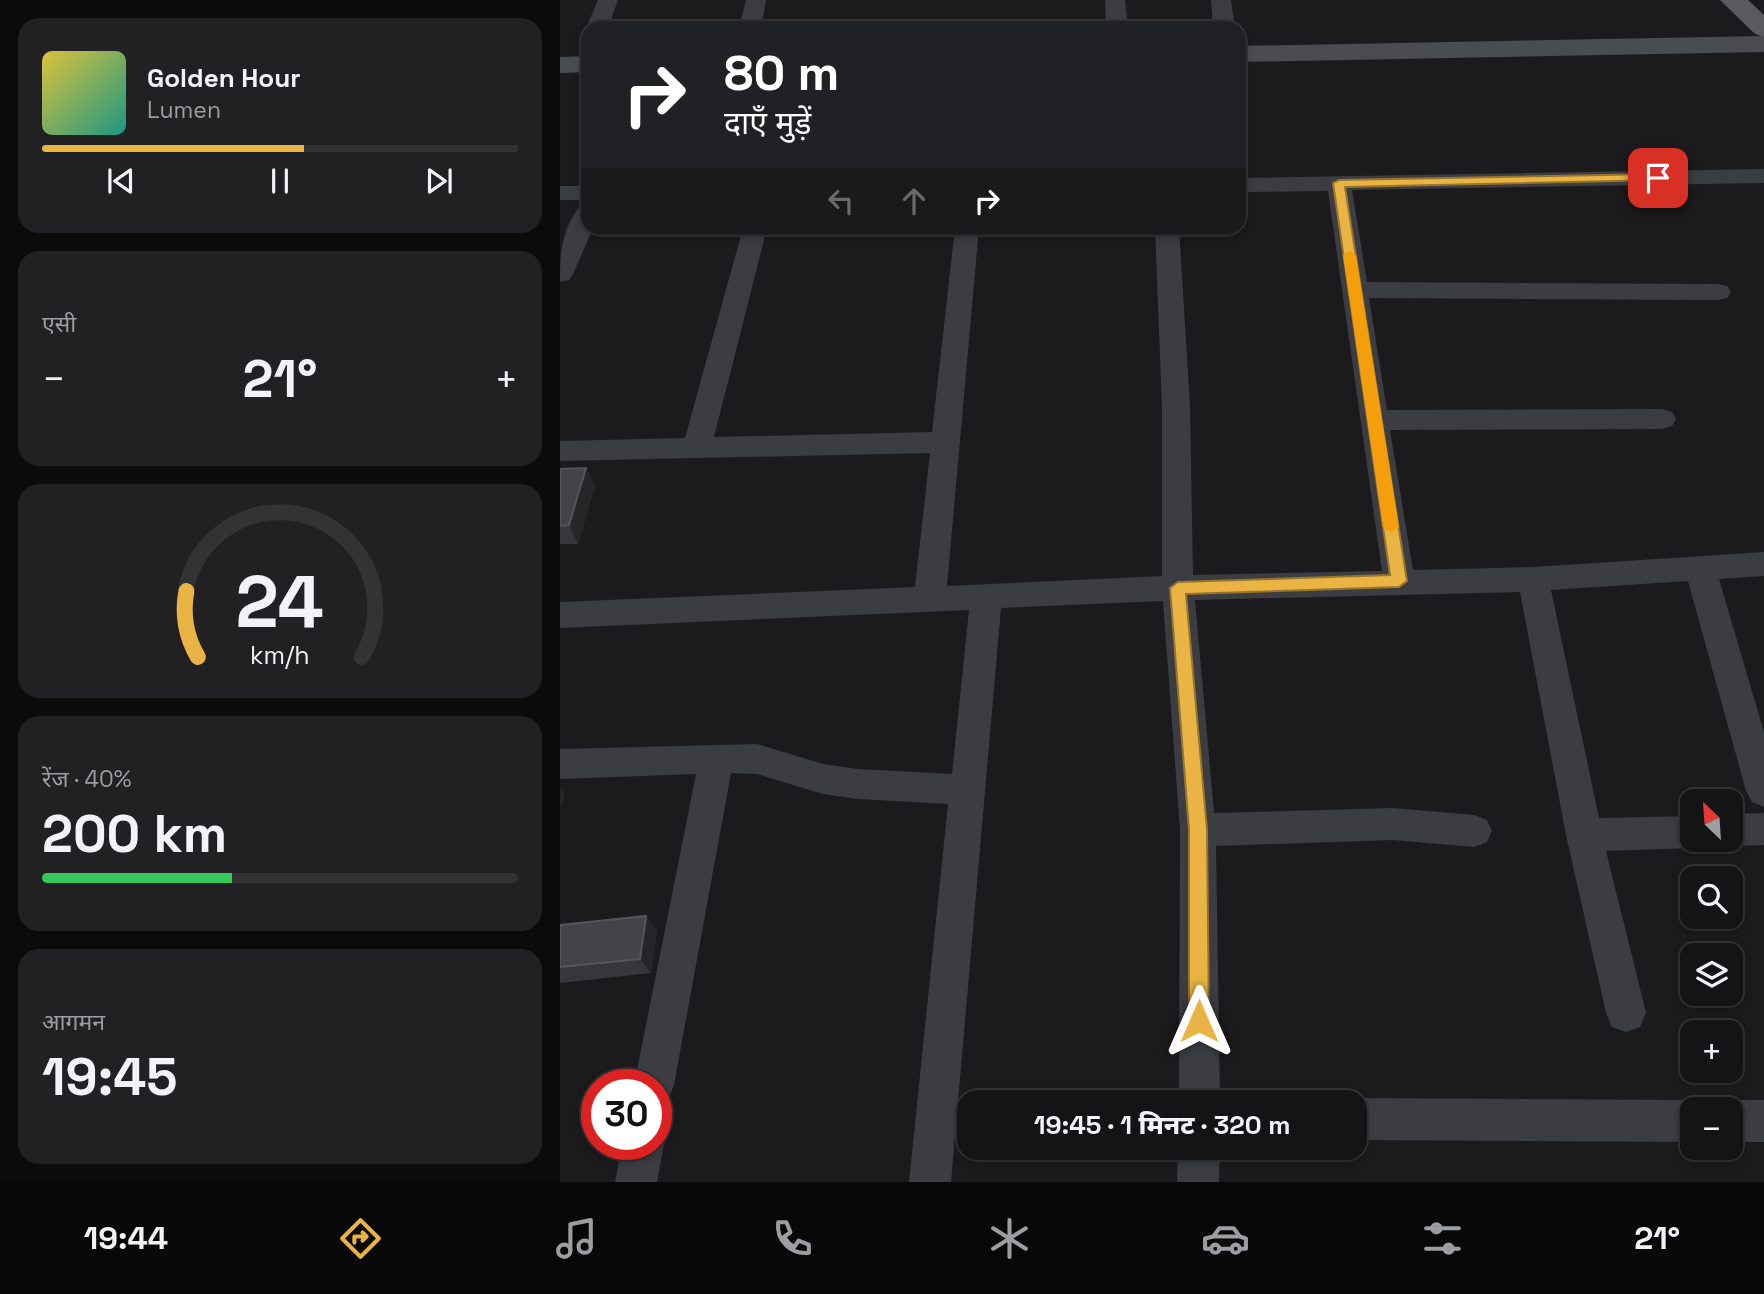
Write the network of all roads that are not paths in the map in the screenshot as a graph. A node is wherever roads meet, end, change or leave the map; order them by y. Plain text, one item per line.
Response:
1 (608, 0) edge
2 (756, 0) edge
3 (1115, 0) edge
4 (1221, 0) edge
5 (1733, 0) edge
6 (1758, 0) edge
7 (600, 21) edge
8 (752, 21) edge
9 (1116, 21) edge
10 (1223, 21) edge
11 (1764, 27) edge
12 (1246, 54) edge
13 (1764, 176) edge
14 (1339, 183) junction
15 (1246, 185) edge
16 (560, 193) edge
17 (581, 193) edge
18 (581, 228) edge
19 (753, 235) edge
20 (966, 235) edge
21 (1167, 235) edge
22 (560, 274) edge
23 (1355, 290) junction
24 (1718, 292) dead end
25 (1662, 419) dead end
26 (1375, 420) junction
27 (945, 442) junction
28 (697, 448) junction
29 (560, 451) edge
30 (1764, 564) edge
31 (1700, 569) junction
32 (1533, 579) junction
33 (1399, 581) junction
34 (1178, 588) junction
35 (986, 597) junction
36 (930, 600) junction
37 (560, 615) edge
38 (716, 758) junction
39 (560, 764) edge
40 (967, 790) junction
41 (1764, 792) edge
42 (1764, 829) edge
43 (1198, 830) junction
44 (1743, 830) edge
45 (1474, 831) dead end
46 (1680, 832) edge
47 (1584, 835) junction
48 (1626, 1013) dead end
49 (657, 1069) edge
50 (1199, 1090) edge
51 (1367, 1119) edge
52 (1680, 1121) edge
53 (1743, 1121) edge
54 (1764, 1121) edge
55 (640, 1160) edge
56 (1199, 1160) edge
57 (636, 1182) edge
58 (930, 1182) edge
59 (1198, 1182) edge

1 - 7 street
2 - 8 street
3 - 9 street
4 - 10 street
5 - 11 main road
6 - 11 main road
11 - 12 street
13 - 14 street
14 - 15 street
14 - 23 street
16 - 17 street
18 - 22 street
19 - 28 street
20 - 27 street
21 - 34 street
23 - 24 street
23 - 26 street
25 - 26 street
26 - 33 street
27 - 28 street
27 - 36 street
28 - 29 street
30 - 31 street
31 - 32 street
31 - 41 street
32 - 33 street
32 - 47 street
33 - 34 street
34 - 35 street
34 - 43 street
35 - 36 street
35 - 40 street
36 - 37 street
38 - 39 street
38 - 40 street
38 - 49 street
40 - 58 street
42 - 44 street
43 - 45 street
43 - 50 street
46 - 47 street
47 - 48 street
51 - 52 street
53 - 54 street
55 - 57 street
56 - 59 street

